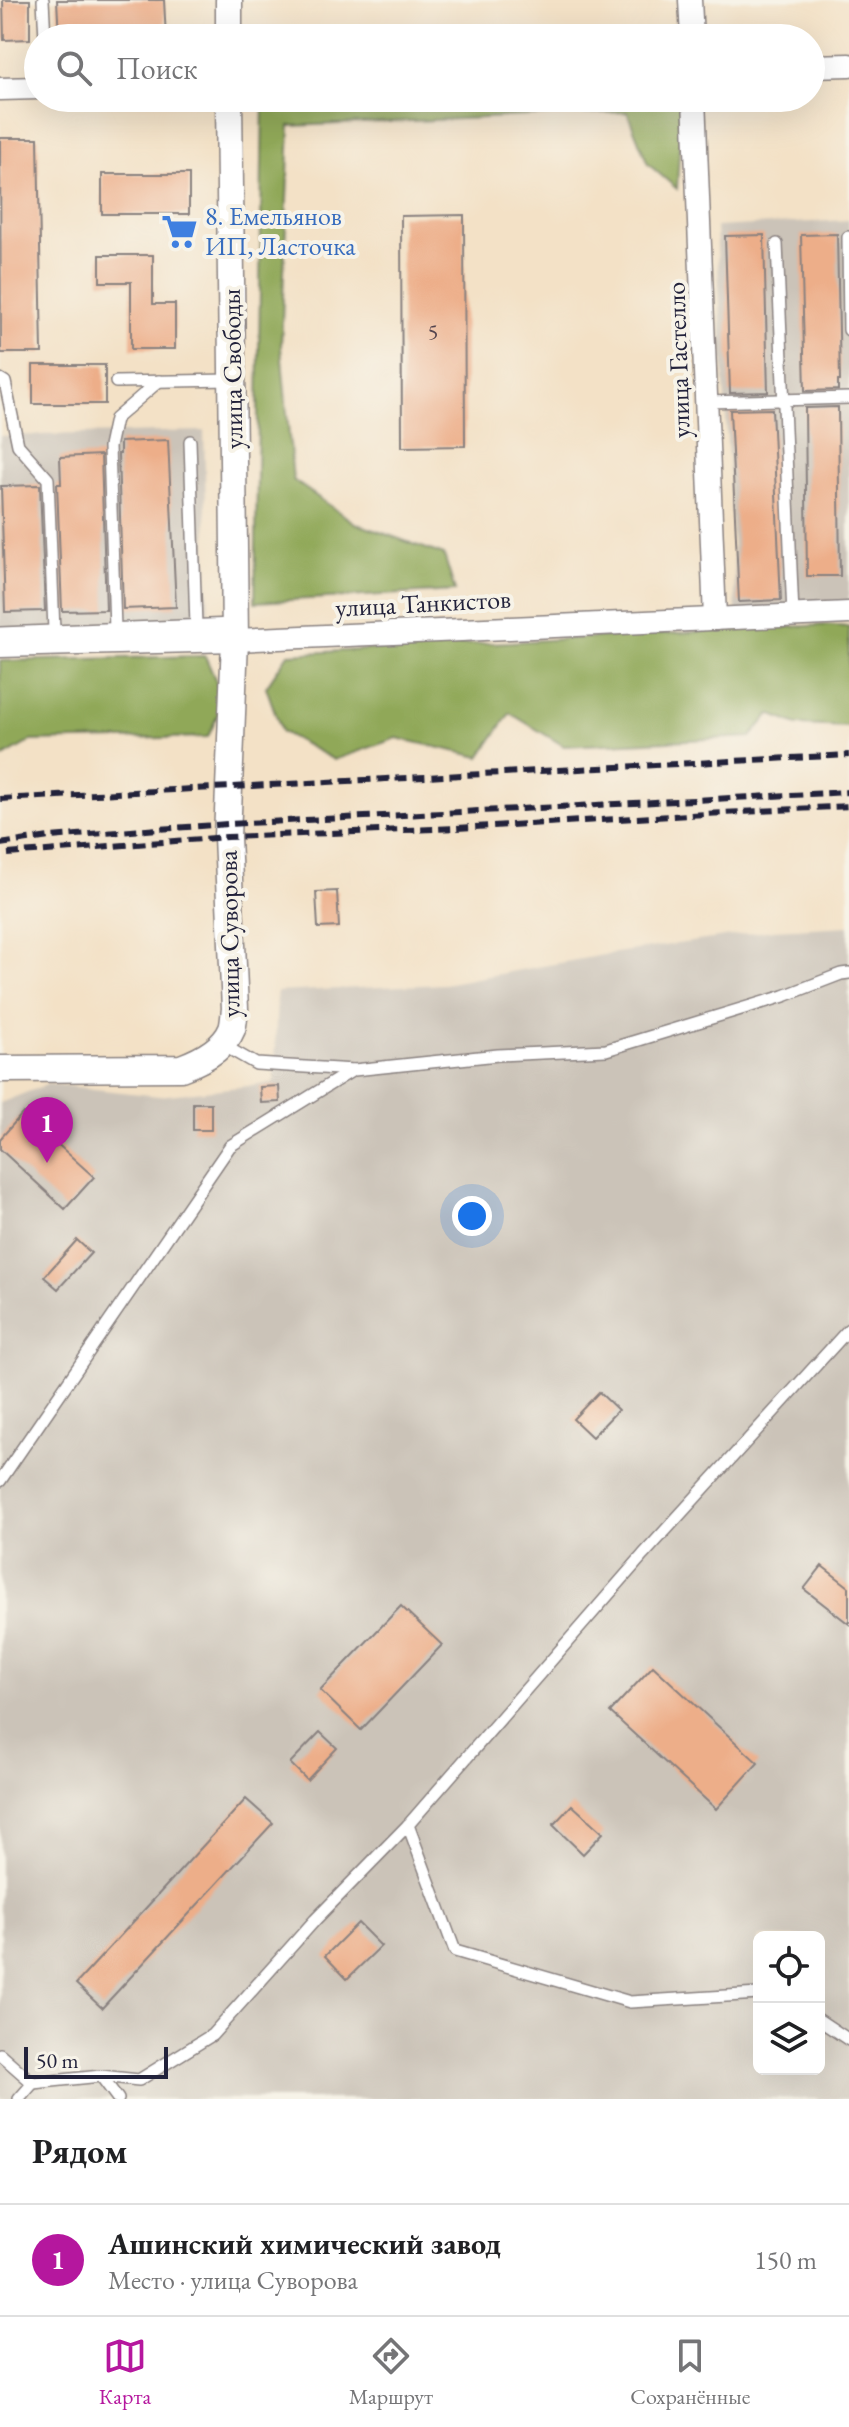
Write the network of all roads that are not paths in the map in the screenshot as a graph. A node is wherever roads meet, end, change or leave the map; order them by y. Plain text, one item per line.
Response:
1 (43, 0) edge
2 (229, 0) edge
3 (690, 0) edge
4 (44, 24) edge
5 (229, 24) edge
6 (691, 24) edge
7 (849, 65) edge
8 (825, 66) edge
9 (24, 88) edge
10 (0, 89) edge
11 (229, 112) edge
12 (695, 112) edge
13 (848, 237) edge
14 (777, 244) dead end
15 (849, 330) edge
16 (0, 379) edge
17 (232, 380) junction
18 (159, 381) junction
19 (116, 382) dead end
20 (849, 398) edge
21 (782, 400) junction
22 (708, 402) junction
23 (190, 441) dead end
24 (849, 613) edge
25 (793, 615) junction
26 (715, 619) junction
27 (196, 626) junction
28 (115, 629) junction
29 (54, 631) junction
30 (235, 632) junction
31 (0, 633) edge
32 (0, 646) edge
33 (849, 973) edge
34 (221, 1044) junction
35 (0, 1069) edge
36 (354, 1070) junction
37 (849, 1329) edge
38 (0, 1481) edge
39 (408, 1825) junction
40 (753, 1994) edge
41 (825, 2024) edge
42 (849, 2040) edge
43 (0, 2054) edge
44 (101, 2076) junction
45 (33, 2083) junction
46 (19, 2099) edge
47 (118, 2099) edge

1 - 4 lane
2 - 5 street
3 - 6 street
7 - 8 street
9 - 10 street
11 - 17 street, улица Свободы
12 - 22 street, улица Гастелло
13 - 15 lane
14 - 21 lane
16 - 29 lane
17 - 18 lane
17 - 30 street, улица Свободы
18 - 19 lane
18 - 28 lane
20 - 21 lane
21 - 22 lane
21 - 25 lane
22 - 26 street, улица Гастелло
23 - 27 lane
24 - 25 street, улица Танкистов
25 - 26 street, улица Танкистов
26 - 30 street, улица Танкистов
27 - 28 lane
27 - 30 lane
28 - 29 lane
29 - 31 lane
30 - 32 street, улица Танкистов
30 - 34 street, улица Суворова
33 - 36 lane
34 - 35 street, улица Суворова
34 - 36 lane
36 - 38 lane
37 - 39 lane
39 - 40 lane
39 - 44 lane
41 - 42 lane
43 - 45 lane
44 - 45 lane
44 - 47 lane
45 - 46 lane

